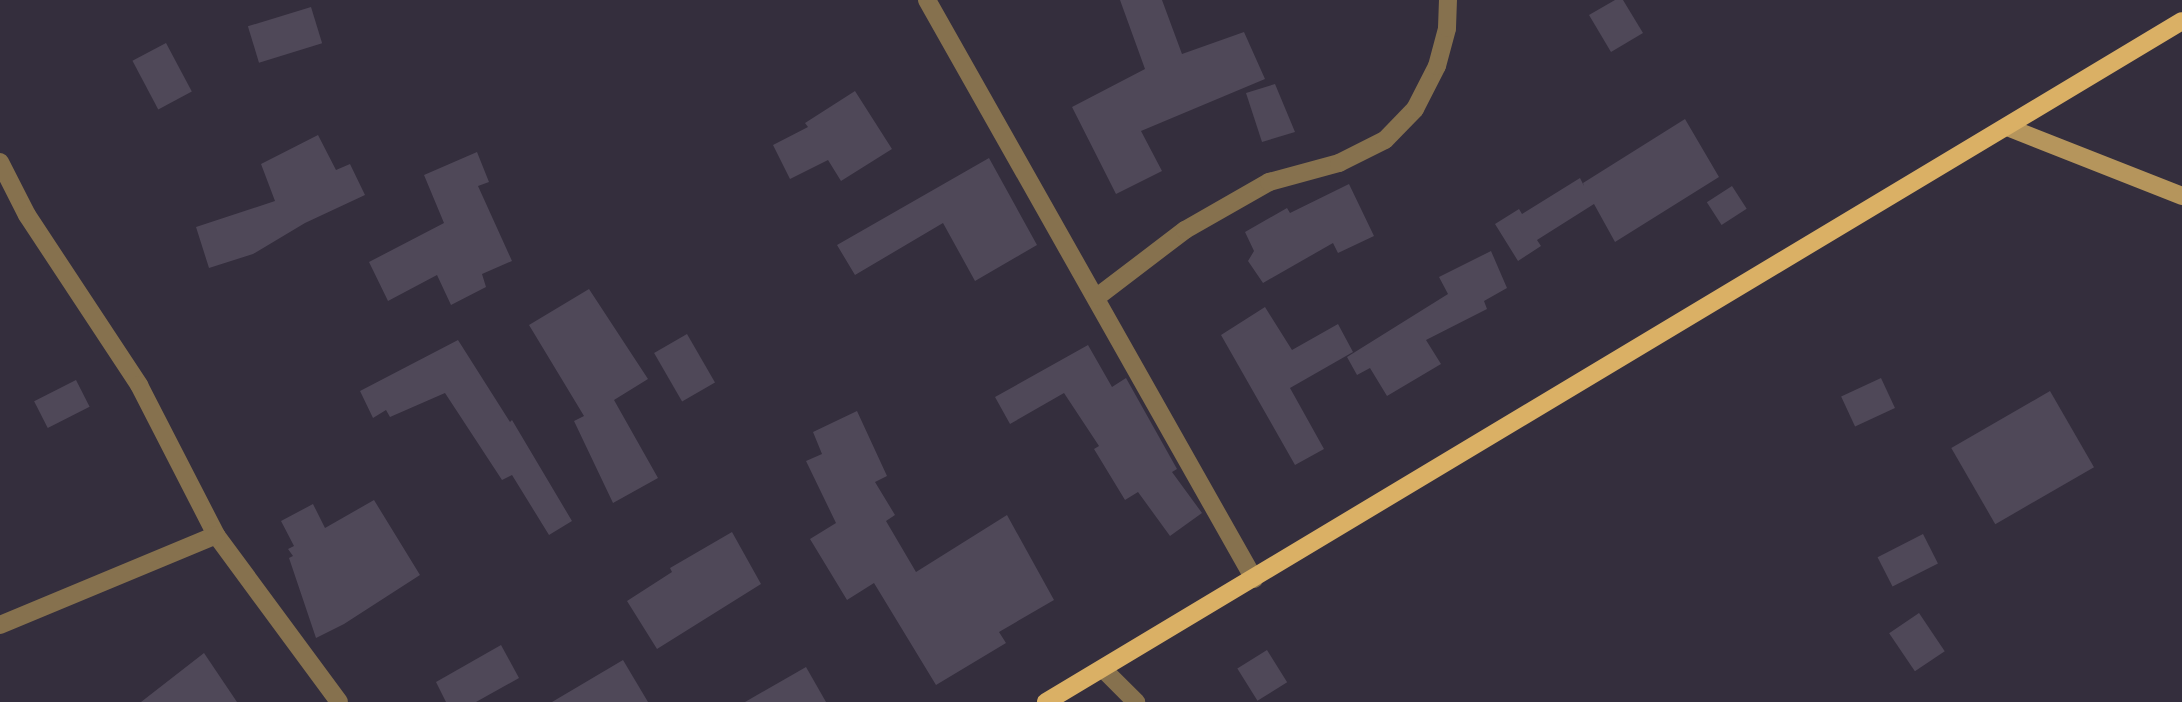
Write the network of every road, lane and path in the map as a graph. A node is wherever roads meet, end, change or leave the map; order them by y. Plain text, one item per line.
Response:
1 (927, 0) edge
2 (1448, 0) edge
3 (2182, 21) edge
4 (2007, 127) junction
5 (0, 162) edge
6 (2182, 196) edge
7 (1097, 297) junction
8 (216, 535) junction
9 (1254, 579) junction
10 (0, 625) edge
11 (1103, 668) junction
12 (339, 702) edge
13 (1046, 702) edge
14 (1136, 702) edge

1 - 7 street
2 - 7 street
3 - 4 main road
4 - 6 street
4 - 9 main road
5 - 8 street
7 - 9 street
8 - 10 street
8 - 12 street
9 - 11 main road
11 - 13 main road
11 - 14 street

